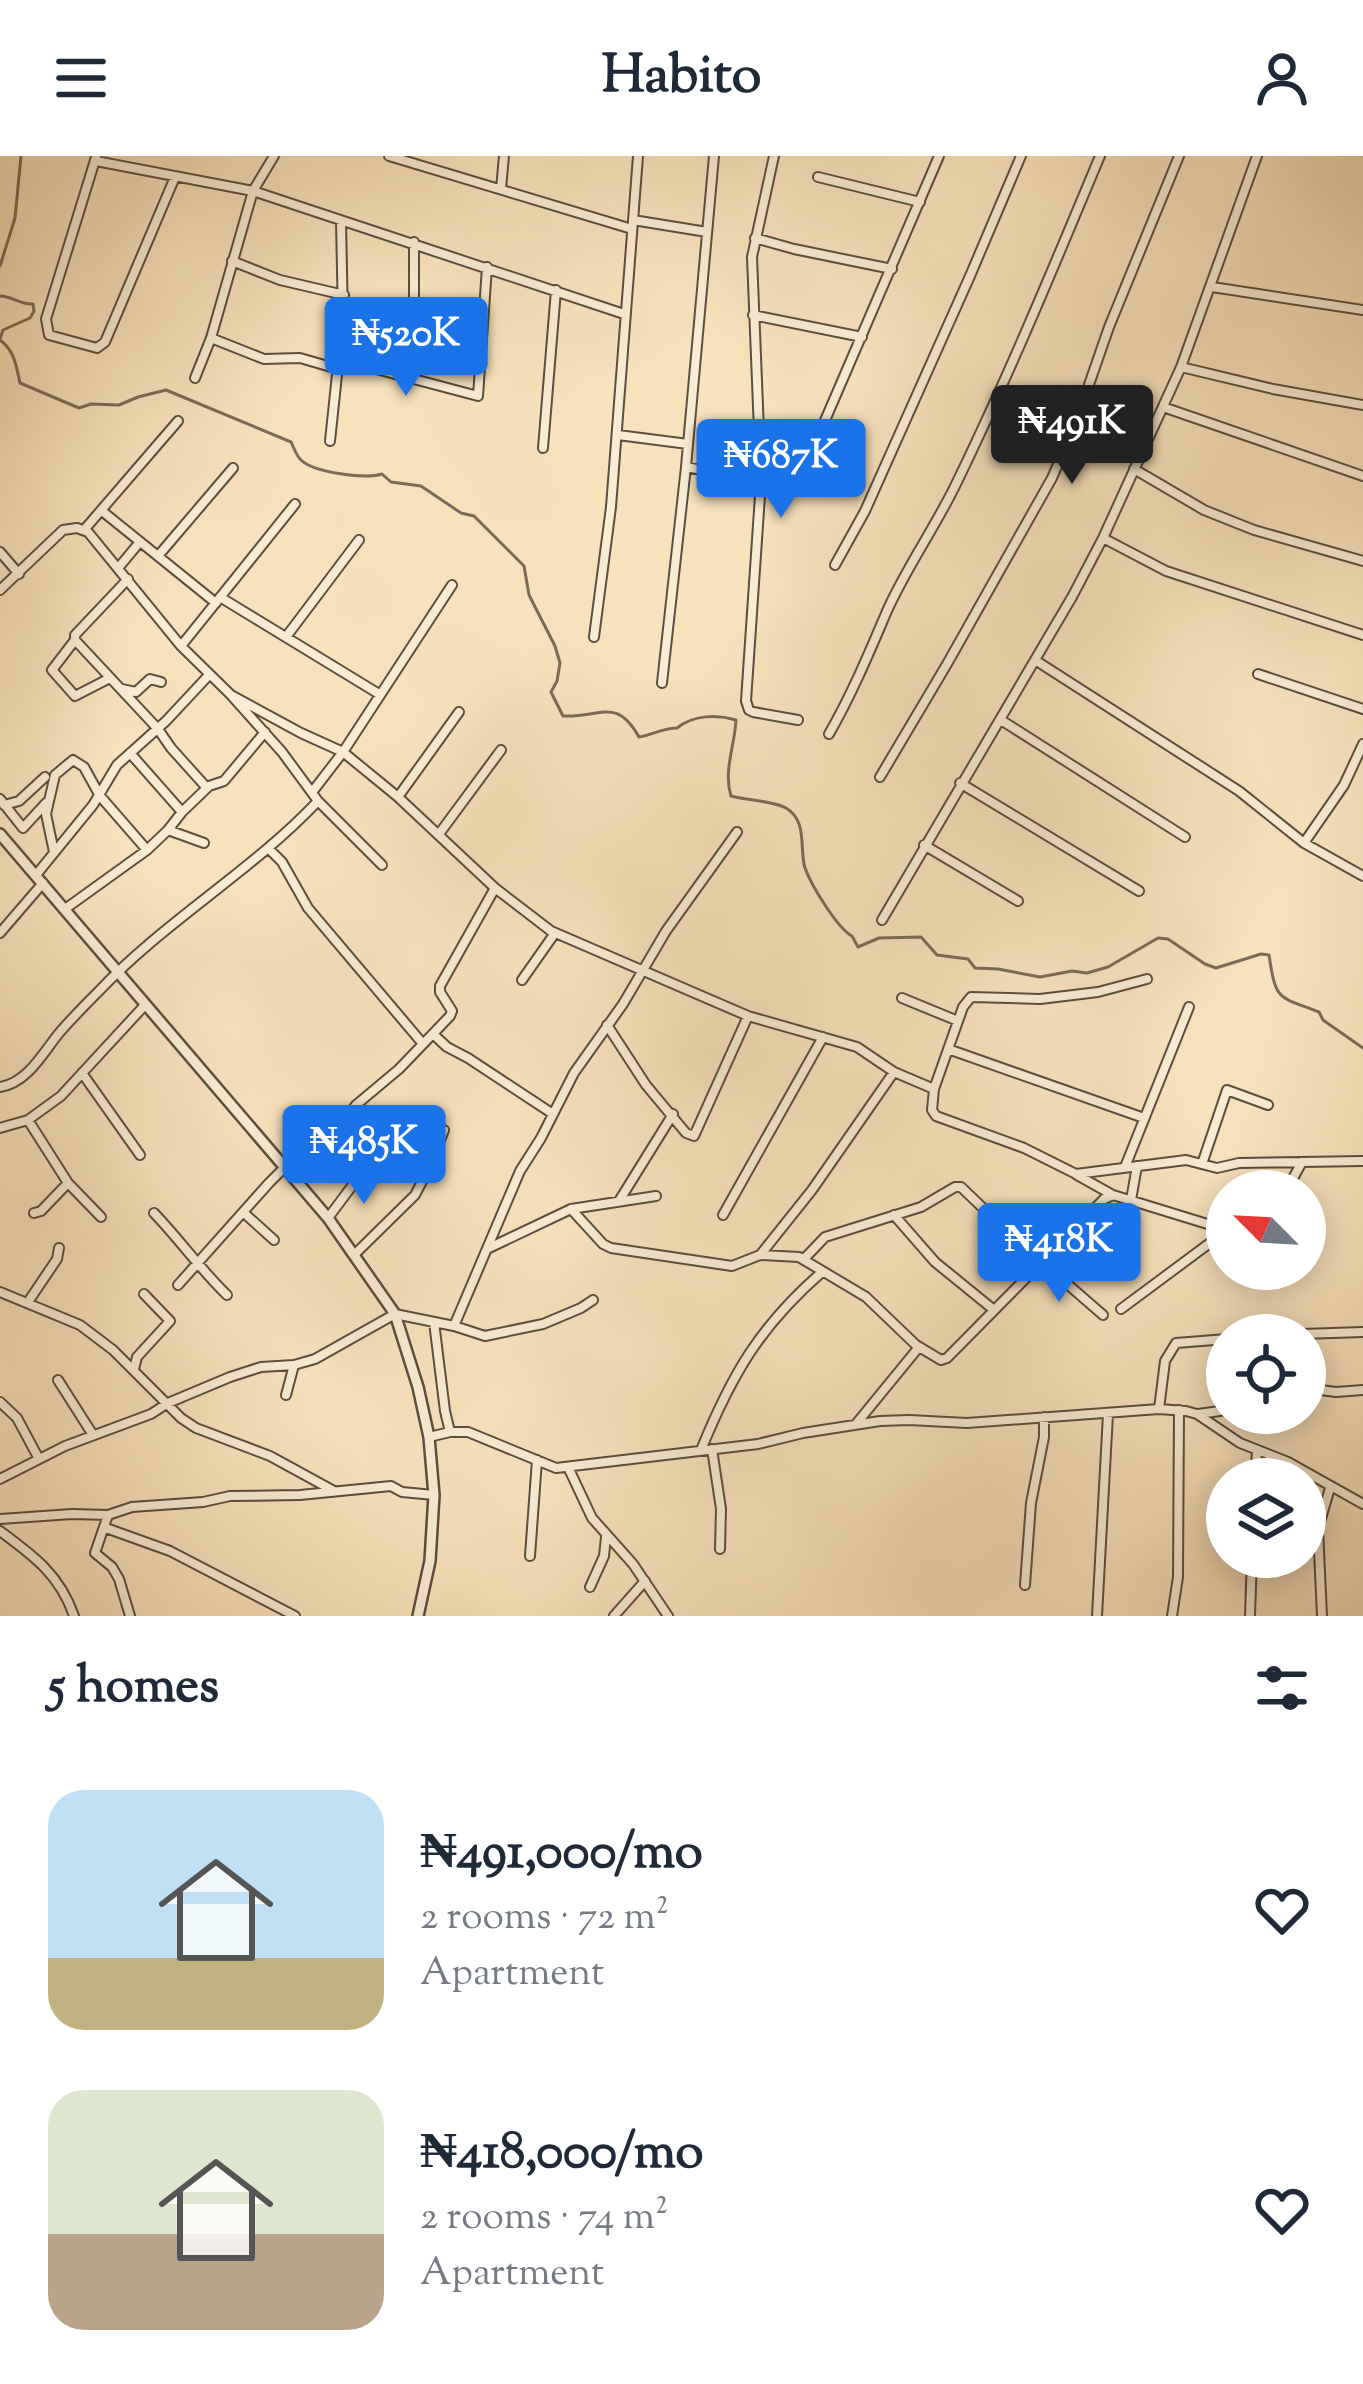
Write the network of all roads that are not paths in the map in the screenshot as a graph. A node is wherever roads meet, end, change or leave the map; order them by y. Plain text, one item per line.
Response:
1 (274, 156) edge
2 (389, 156) edge
3 (504, 156) edge
4 (638, 156) edge
5 (714, 156) edge
6 (774, 156) edge
7 (939, 156) edge
8 (1021, 156) edge
9 (1100, 156) edge
10 (1179, 156) edge
11 (1257, 156) edge
12 (96, 159) edge
13 (176, 177) junction
14 (818, 177) dead end
15 (501, 189) junction
16 (254, 191) junction
17 (920, 202) junction
18 (341, 221) junction
19 (632, 224) junction
20 (707, 232) junction
21 (755, 238) junction
22 (414, 242) junction
23 (232, 261) junction
24 (487, 267) junction
25 (892, 269) junction
26 (1212, 287) junction
27 (556, 290) junction
28 (344, 295) junction
29 (1363, 310) edge
30 (624, 314) junction
31 (753, 315) junction
32 (862, 337) junction
33 (211, 338) junction
34 (338, 364) junction
35 (1181, 368) junction
36 (408, 376) junction
37 (195, 378) dead end
38 (1363, 405) edge
39 (1163, 406) junction
40 (178, 421) dead end
41 (618, 435) junction
42 (818, 439) dead end
43 (330, 441) dead end
44 (688, 444) junction
45 (543, 448) dead end
46 (686, 467) junction
47 (232, 468) dead end
48 (1134, 469) junction
49 (1363, 476) edge
50 (761, 481) junction
51 (296, 504) dead end
52 (102, 511) junction
53 (84, 530) junction
54 (1102, 538) junction
55 (359, 540) dead end
56 (139, 543) junction
57 (0, 552) edge
58 (158, 556) junction
59 (1363, 561) edge
60 (835, 565) dead end
61 (118, 567) junction
62 (19, 574) junction
63 (128, 579) junction
64 (452, 585) dead end
65 (0, 590) edge
66 (218, 600) junction
67 (1363, 635) edge
68 (286, 637) junction
69 (595, 637) dead end
70 (75, 640) junction
71 (181, 646) junction
72 (1035, 660) junction
73 (1258, 674) dead end
74 (208, 675) junction
75 (110, 677) junction
76 (160, 682) dead end
77 (662, 682) dead end
78 (120, 688) junction
79 (379, 694) junction
80 (231, 695) junction
81 (1363, 709) edge
82 (459, 712) dead end
83 (798, 720) dead end
84 (1001, 720) junction
85 (158, 729) junction
86 (265, 732) junction
87 (829, 734) dead end
88 (1363, 744) edge
89 (501, 750) dead end
90 (343, 752) junction
91 (130, 753) junction
92 (45, 777) dead end
93 (880, 777) dead end
94 (960, 783) junction
95 (207, 788) junction
96 (100, 796) junction
97 (315, 796) junction
98 (398, 797) junction
99 (50, 799) junction
100 (2, 802) edge
101 (182, 812) junction
102 (168, 830) junction
103 (737, 832) dead end
104 (0, 834) edge
105 (440, 834) junction
106 (1185, 837) dead end
107 (204, 843) dead end
108 (1304, 843) junction
109 (924, 845) junction
110 (268, 848) junction
111 (147, 850) junction
112 (54, 852) junction
113 (382, 865) dead end
114 (1363, 876) edge
115 (39, 879) junction
116 (496, 888) junction
117 (1139, 891) dead end
118 (1018, 902) dead end
119 (65, 909) junction
120 (882, 920) dead end
121 (0, 933) edge
122 (556, 933) junction
123 (642, 970) junction
124 (118, 971) junction
125 (1148, 979) dead end
126 (522, 980) dead end
127 (902, 998) dead end
128 (145, 1005) junction
129 (1189, 1007) dead end
130 (748, 1016) junction
131 (958, 1021) junction
132 (607, 1025) junction
133 (433, 1034) junction
134 (823, 1037) junction
135 (423, 1044) junction
136 (948, 1049) junction
137 (894, 1072) junction
138 (82, 1073) junction
139 (0, 1087) edge
140 (934, 1089) junction
141 (1268, 1105) dead end
142 (553, 1114) junction
143 (673, 1114) junction
144 (1144, 1118) junction
145 (28, 1120) junction
146 (0, 1128) edge
147 (444, 1130) dead end
148 (398, 1135) dead end
149 (140, 1155) dead end
150 (1302, 1162) junction
151 (1363, 1162) edge
152 (1202, 1164) junction
153 (1137, 1166) junction
154 (285, 1167) junction
155 (1125, 1167) junction
156 (1298, 1170) edge
157 (1076, 1174) junction
158 (68, 1183) junction
159 (1113, 1195) junction
160 (656, 1196) dead end
161 (1130, 1200) junction
162 (618, 1202) junction
163 (571, 1209) junction
164 (34, 1213) dead end
165 (154, 1213) dead end
166 (243, 1213) junction
167 (894, 1214) junction
168 (723, 1215) dead end
169 (100, 1217) dead end
170 (328, 1218) junction
171 (1011, 1235) dead end
172 (274, 1240) dead end
173 (59, 1248) dead end
174 (488, 1249) junction
175 (353, 1255) junction
176 (760, 1255) junction
177 (804, 1259) junction
178 (1042, 1262) junction
179 (196, 1265) junction
180 (822, 1272) junction
181 (178, 1285) dead end
182 (0, 1292) edge
183 (144, 1294) dead end
184 (227, 1295) dead end
185 (593, 1300) dead end
186 (28, 1302) junction
187 (1121, 1309) dead end
188 (994, 1310) junction
189 (395, 1313) junction
190 (1103, 1315) dead end
191 (434, 1322) junction
192 (454, 1326) junction
193 (1363, 1332) edge
194 (1326, 1333) edge
195 (1206, 1341) edge
196 (919, 1347) junction
197 (294, 1366) junction
198 (134, 1370) junction
199 (58, 1380) dead end
200 (1363, 1390) edge
201 (1326, 1391) edge
202 (286, 1395) dead end
203 (0, 1402) edge
204 (168, 1403) junction
205 (1159, 1409) junction
206 (1179, 1410) junction
207 (1206, 1413) edge
208 (1108, 1414) junction
209 (1197, 1414) junction
210 (1045, 1417) junction
211 (855, 1425) junction
212 (450, 1432) junction
213 (93, 1435) junction
214 (429, 1436) junction
215 (712, 1449) junction
216 (701, 1450) junction
217 (1257, 1450) junction
218 (1257, 1458) edge
219 (40, 1459) junction
220 (537, 1460) junction
221 (568, 1467) junction
222 (0, 1480) edge
223 (1330, 1488) junction
224 (334, 1491) junction
225 (434, 1496) junction
226 (1363, 1504) edge
227 (108, 1515) junction
228 (0, 1519) edge
229 (106, 1528) junction
230 (0, 1531) edge
231 (606, 1535) junction
232 (720, 1549) dead end
233 (530, 1556) dead end
234 (1251, 1578) edge
235 (645, 1581) junction
236 (1025, 1585) dead end
237 (590, 1587) dead end
238 (132, 1614) edge
239 (74, 1616) edge
240 (295, 1616) edge
241 (418, 1616) edge
242 (614, 1616) edge
243 (668, 1616) edge
244 (1097, 1616) edge
245 (1172, 1616) edge
246 (1250, 1616) edge
247 (1322, 1616) edge

1 - 16 street
2 - 15 street
3 - 15 street
4 - 19 street
5 - 20 street
6 - 21 street
7 - 17 street
8 - 60 street
9 - 87 street
10 - 93 street
11 - 26 street
12 - 13 street
12 - 13 street
13 - 16 street
14 - 17 street
15 - 19 street
16 - 18 street
16 - 23 street
17 - 25 street
18 - 22 street
18 - 28 street
19 - 20 street
19 - 30 street
20 - 44 street
21 - 25 street
21 - 31 street
22 - 24 street
22 - 36 street
23 - 28 street
23 - 33 street
24 - 27 street
24 - 36 street
25 - 32 street
26 - 29 street
26 - 35 street
27 - 30 street
27 - 45 street
28 - 34 street
30 - 41 street
31 - 32 street
31 - 50 street
32 - 42 street
33 - 34 street
33 - 37 street
34 - 36 street
34 - 43 street
35 - 38 street
35 - 39 street
39 - 48 street
39 - 49 street
40 - 52 street
41 - 44 street
41 - 69 street
44 - 46 street
46 - 50 street
46 - 77 street
47 - 58 street
48 - 54 street
48 - 59 street
50 - 83 street
51 - 66 street
52 - 53 street
52 - 56 street
53 - 61 street
53 - 62 street
54 - 67 street
54 - 72 street
55 - 68 street
56 - 58 street
56 - 61 street
57 - 62 street
58 - 66 street
61 - 63 street
62 - 65 street
63 - 70 street
63 - 71 street
64 - 79 street
66 - 68 street
66 - 71 street
68 - 79 street
70 - 75 street
70 - 75 street
71 - 74 street
72 - 84 street
72 - 108 street
73 - 81 street
74 - 80 street
74 - 85 street
75 - 78 street
76 - 78 street
78 - 85 street
79 - 90 street
80 - 86 street
80 - 90 street
82 - 98 street
84 - 94 street
84 - 106 street
85 - 91 street
85 - 95 street
86 - 95 street
86 - 97 street
88 - 108 street
89 - 105 street
90 - 97 street
90 - 98 street
91 - 96 street
91 - 101 street
92 - 100 street
94 - 109 street
94 - 117 street
95 - 101 street
96 - 99 street
96 - 111 street
96 - 112 street
97 - 110 street
97 - 113 street
98 - 105 street
99 - 100 street
99 - 112 street
101 - 102 street
102 - 107 street
102 - 111 street
103 - 123 street
104 - 115 street
105 - 116 street
108 - 114 street
109 - 118 street
109 - 120 street
110 - 124 street
110 - 135 street
111 - 119 street
112 - 115 street
115 - 119 street
115 - 121 street
116 - 122 street
116 - 133 street
119 - 124 street
122 - 123 street
122 - 126 street
123 - 130 street
123 - 132 street
124 - 128 street
124 - 139 street
125 - 131 street
127 - 131 street
128 - 138 street
128 - 154 street
129 - 144 street
130 - 134 street
130 - 143 street
131 - 136 street
132 - 142 street
132 - 143 street
133 - 135 street
133 - 142 street
134 - 137 street
134 - 168 street
135 - 154 street
136 - 140 street
136 - 144 street
137 - 140 street
137 - 176 street
138 - 145 street
138 - 149 street
140 - 157 street
141 - 152 street
142 - 174 street
143 - 162 street
144 - 155 street
145 - 146 street
145 - 158 street
147 - 175 street
148 - 170 street
150 - 151 street
150 - 152 street
150 - 156 street
152 - 153 street
153 - 155 street
153 - 161 street
154 - 166 street
154 - 170 street
155 - 157 street
157 - 159 street
158 - 164 street
158 - 169 street
159 - 161 street
159 - 178 street
160 - 162 street
161 - 187 street
162 - 163 street
163 - 174 street
163 - 176 street
165 - 179 street
166 - 172 street
166 - 179 street
167 - 171 street
167 - 177 street
167 - 188 street
170 - 175 street
173 - 186 street
174 - 192 street
175 - 189 street
176 - 177 street
177 - 180 street
178 - 188 street
178 - 190 street
179 - 181 street
179 - 184 street
180 - 196 street
180 - 216 street
182 - 186 street
183 - 198 street
185 - 192 street
186 - 198 street
188 - 196 street
189 - 191 street
189 - 197 street
189 - 214 street
191 - 192 street
191 - 212 street
193 - 194 street
195 - 205 street
196 - 211 street
197 - 202 street
197 - 204 street
198 - 204 street
199 - 213 street
200 - 201 street
203 - 219 street
204 - 213 street
204 - 224 street
205 - 206 street
205 - 208 street
206 - 209 street
206 - 245 street
207 - 209 street
208 - 210 street
208 - 244 street
209 - 217 street
210 - 211 street
210 - 236 street
211 - 215 street
212 - 214 street
212 - 220 street
213 - 219 street
214 - 225 street
215 - 216 street
215 - 232 street
216 - 221 street
217 - 218 street
217 - 223 street
219 - 222 street
220 - 221 street
220 - 233 street
221 - 231 street
223 - 226 street
223 - 247 street
224 - 225 street
224 - 227 street
225 - 241 street
227 - 228 street
227 - 229 street
229 - 238 street
229 - 240 street
230 - 239 street
231 - 235 street
231 - 237 street
234 - 246 street
235 - 242 street
235 - 243 street

